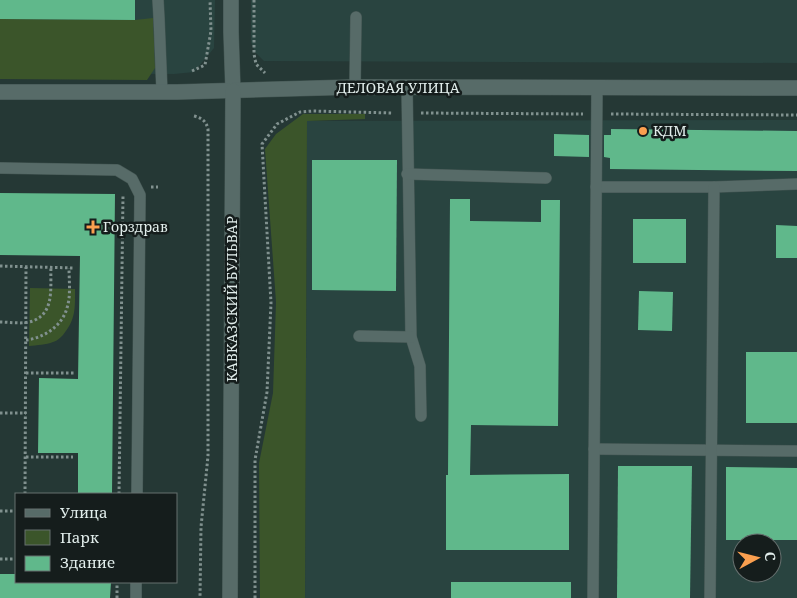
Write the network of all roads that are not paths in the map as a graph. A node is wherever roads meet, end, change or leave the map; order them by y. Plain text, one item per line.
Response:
1 (158, 0) edge
2 (231, 0) edge
3 (356, 18) dead end
4 (355, 87) junction
5 (407, 87) junction
6 (597, 88) junction
7 (797, 88) edge
8 (233, 91) junction
9 (0, 92) edge
10 (162, 92) junction
11 (0, 168) edge
12 (408, 174) junction
13 (546, 178) dead end
14 (797, 184) edge
15 (596, 187) junction
16 (714, 187) junction
17 (359, 336) dead end
18 (411, 337) junction
19 (421, 416) dead end
20 (594, 448) junction
21 (712, 450) junction
22 (797, 451) edge
23 (137, 493) edge
24 (136, 583) edge
25 (136, 598) edge
26 (230, 598) edge
27 (592, 598) edge
28 (710, 598) edge

1 - 10 lane
2 - 8 street, КАВКАЗСКИЙ БУЛЬВАР
3 - 4 lane
4 - 5 street, ДЕЛОВАЯ УЛИЦА
4 - 8 street, ДЕЛОВАЯ УЛИЦА
5 - 6 street, ДЕЛОВАЯ УЛИЦА
5 - 12 lane
6 - 7 street, ДЕЛОВАЯ УЛИЦА
6 - 15 lane
8 - 10 street, ДЕЛОВАЯ УЛИЦА
8 - 26 street, КАВКАЗСКИЙ БУЛЬВАР
9 - 10 street, ДЕЛОВАЯ УЛИЦА
11 - 23 lane
12 - 13 lane
12 - 18 lane
14 - 16 lane
15 - 16 lane
15 - 20 lane
16 - 21 lane
17 - 18 lane
18 - 19 lane
20 - 21 lane
20 - 27 lane
21 - 22 lane
21 - 28 lane
24 - 25 lane

